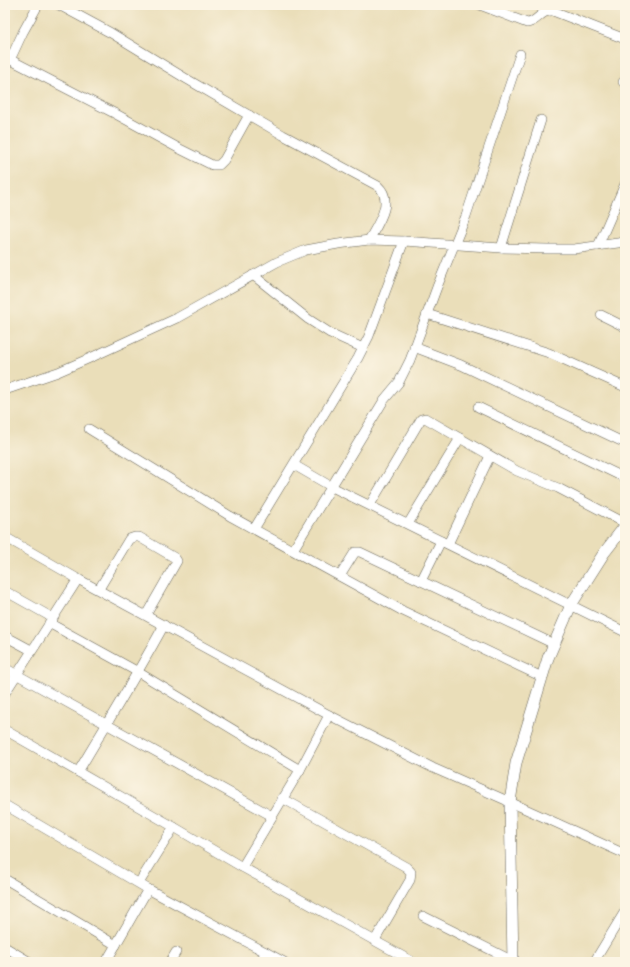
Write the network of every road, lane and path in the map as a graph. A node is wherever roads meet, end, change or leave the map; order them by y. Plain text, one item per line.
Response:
1 (38, 5) edge
2 (59, 5) edge
3 (480, 5) edge
4 (625, 39) edge
5 (520, 54) dead end
6 (7, 58) edge
7 (249, 115) junction
8 (541, 120) dead end
9 (625, 184) edge
10 (369, 240) junction
11 (404, 241) junction
12 (625, 242) edge
13 (454, 244) junction
14 (598, 246) junction
15 (501, 248) junction
16 (253, 275) junction
17 (427, 314) junction
18 (601, 315) dead end
19 (625, 327) edge
20 (363, 348) junction
21 (414, 348) junction
22 (625, 387) edge
23 (5, 390) edge
24 (478, 407) dead end
25 (89, 429) dead end
26 (460, 438) junction
27 (625, 442) edge
28 (490, 456) junction
29 (294, 465) junction
30 (625, 478) edge
31 (332, 487) junction
32 (370, 505) junction
33 (625, 523) edge
34 (408, 524) junction
35 (625, 526) edge
36 (254, 529) junction
37 (5, 537) edge
38 (445, 542) junction
39 (293, 550) junction
40 (340, 576) junction
41 (78, 579) junction
42 (421, 580) junction
43 (99, 590) junction
44 (5, 591) edge
45 (571, 605) junction
46 (146, 615) junction
47 (51, 621) junction
48 (164, 625) junction
49 (625, 632) edge
50 (5, 636) edge
51 (554, 644) junction
52 (31, 650) junction
53 (5, 668) edge
54 (138, 672) junction
55 (17, 674) junction
56 (542, 677) junction
57 (5, 693) edge
58 (329, 715) junction
59 (106, 723) junction
60 (5, 730) edge
61 (300, 770) junction
62 (78, 772) junction
63 (282, 798) junction
64 (510, 802) junction
65 (5, 805) edge
66 (272, 816) junction
67 (174, 827) junction
68 (625, 854) edge
69 (242, 867) junction
70 (5, 879) edge
71 (139, 883) junction
72 (148, 889) junction
73 (625, 912) edge
74 (423, 916) dead end
75 (375, 940) junction
76 (116, 945) junction
77 (5, 948) edge
78 (176, 952) dead end
79 (266, 952) junction
80 (30, 962) edge
81 (106, 962) edge
82 (170, 962) edge
83 (260, 962) edge
84 (284, 962) edge
85 (413, 962) edge
86 (513, 962) edge
87 (594, 962) edge

1 - 6 street
2 - 7 street
3 - 4 street
5 - 13 street
6 - 7 street
7 - 10 street
8 - 15 street
9 - 14 street
10 - 11 street
10 - 16 street
11 - 13 street
11 - 20 street
12 - 14 street
13 - 15 street
13 - 17 street
14 - 15 street
16 - 20 street
16 - 23 street
17 - 21 street
17 - 22 street
18 - 19 street
20 - 29 street
21 - 27 street
21 - 31 street
24 - 30 street
25 - 36 street
26 - 28 street
26 - 32 street
26 - 34 street
28 - 33 street
28 - 38 street
29 - 31 street
29 - 36 street
31 - 32 street
31 - 39 street
32 - 34 street
34 - 38 street
35 - 45 street
36 - 39 street
37 - 41 street
38 - 42 street
38 - 45 street
39 - 40 street
40 - 42 street
40 - 56 street
41 - 43 street
41 - 47 street
42 - 51 street
43 - 46 street
43 - 46 street
44 - 47 street
45 - 49 street
45 - 51 street
46 - 48 street
47 - 52 street
47 - 54 street
48 - 54 street
48 - 58 street
50 - 52 street
51 - 56 street
52 - 55 street
53 - 55 street
54 - 59 street
54 - 61 street
55 - 57 street
55 - 59 street
56 - 64 street
58 - 61 street
58 - 64 street
59 - 62 street
59 - 66 street
60 - 62 street
61 - 63 street
62 - 67 street
63 - 66 street
63 - 75 street
64 - 68 street
64 - 86 street
65 - 71 street
66 - 69 street
67 - 69 street
67 - 71 street
69 - 75 street
70 - 76 street
71 - 72 street
72 - 76 street
72 - 79 street
73 - 87 street
74 - 86 street
75 - 85 street
76 - 81 street
77 - 80 street
78 - 82 street
79 - 83 street
79 - 84 street

